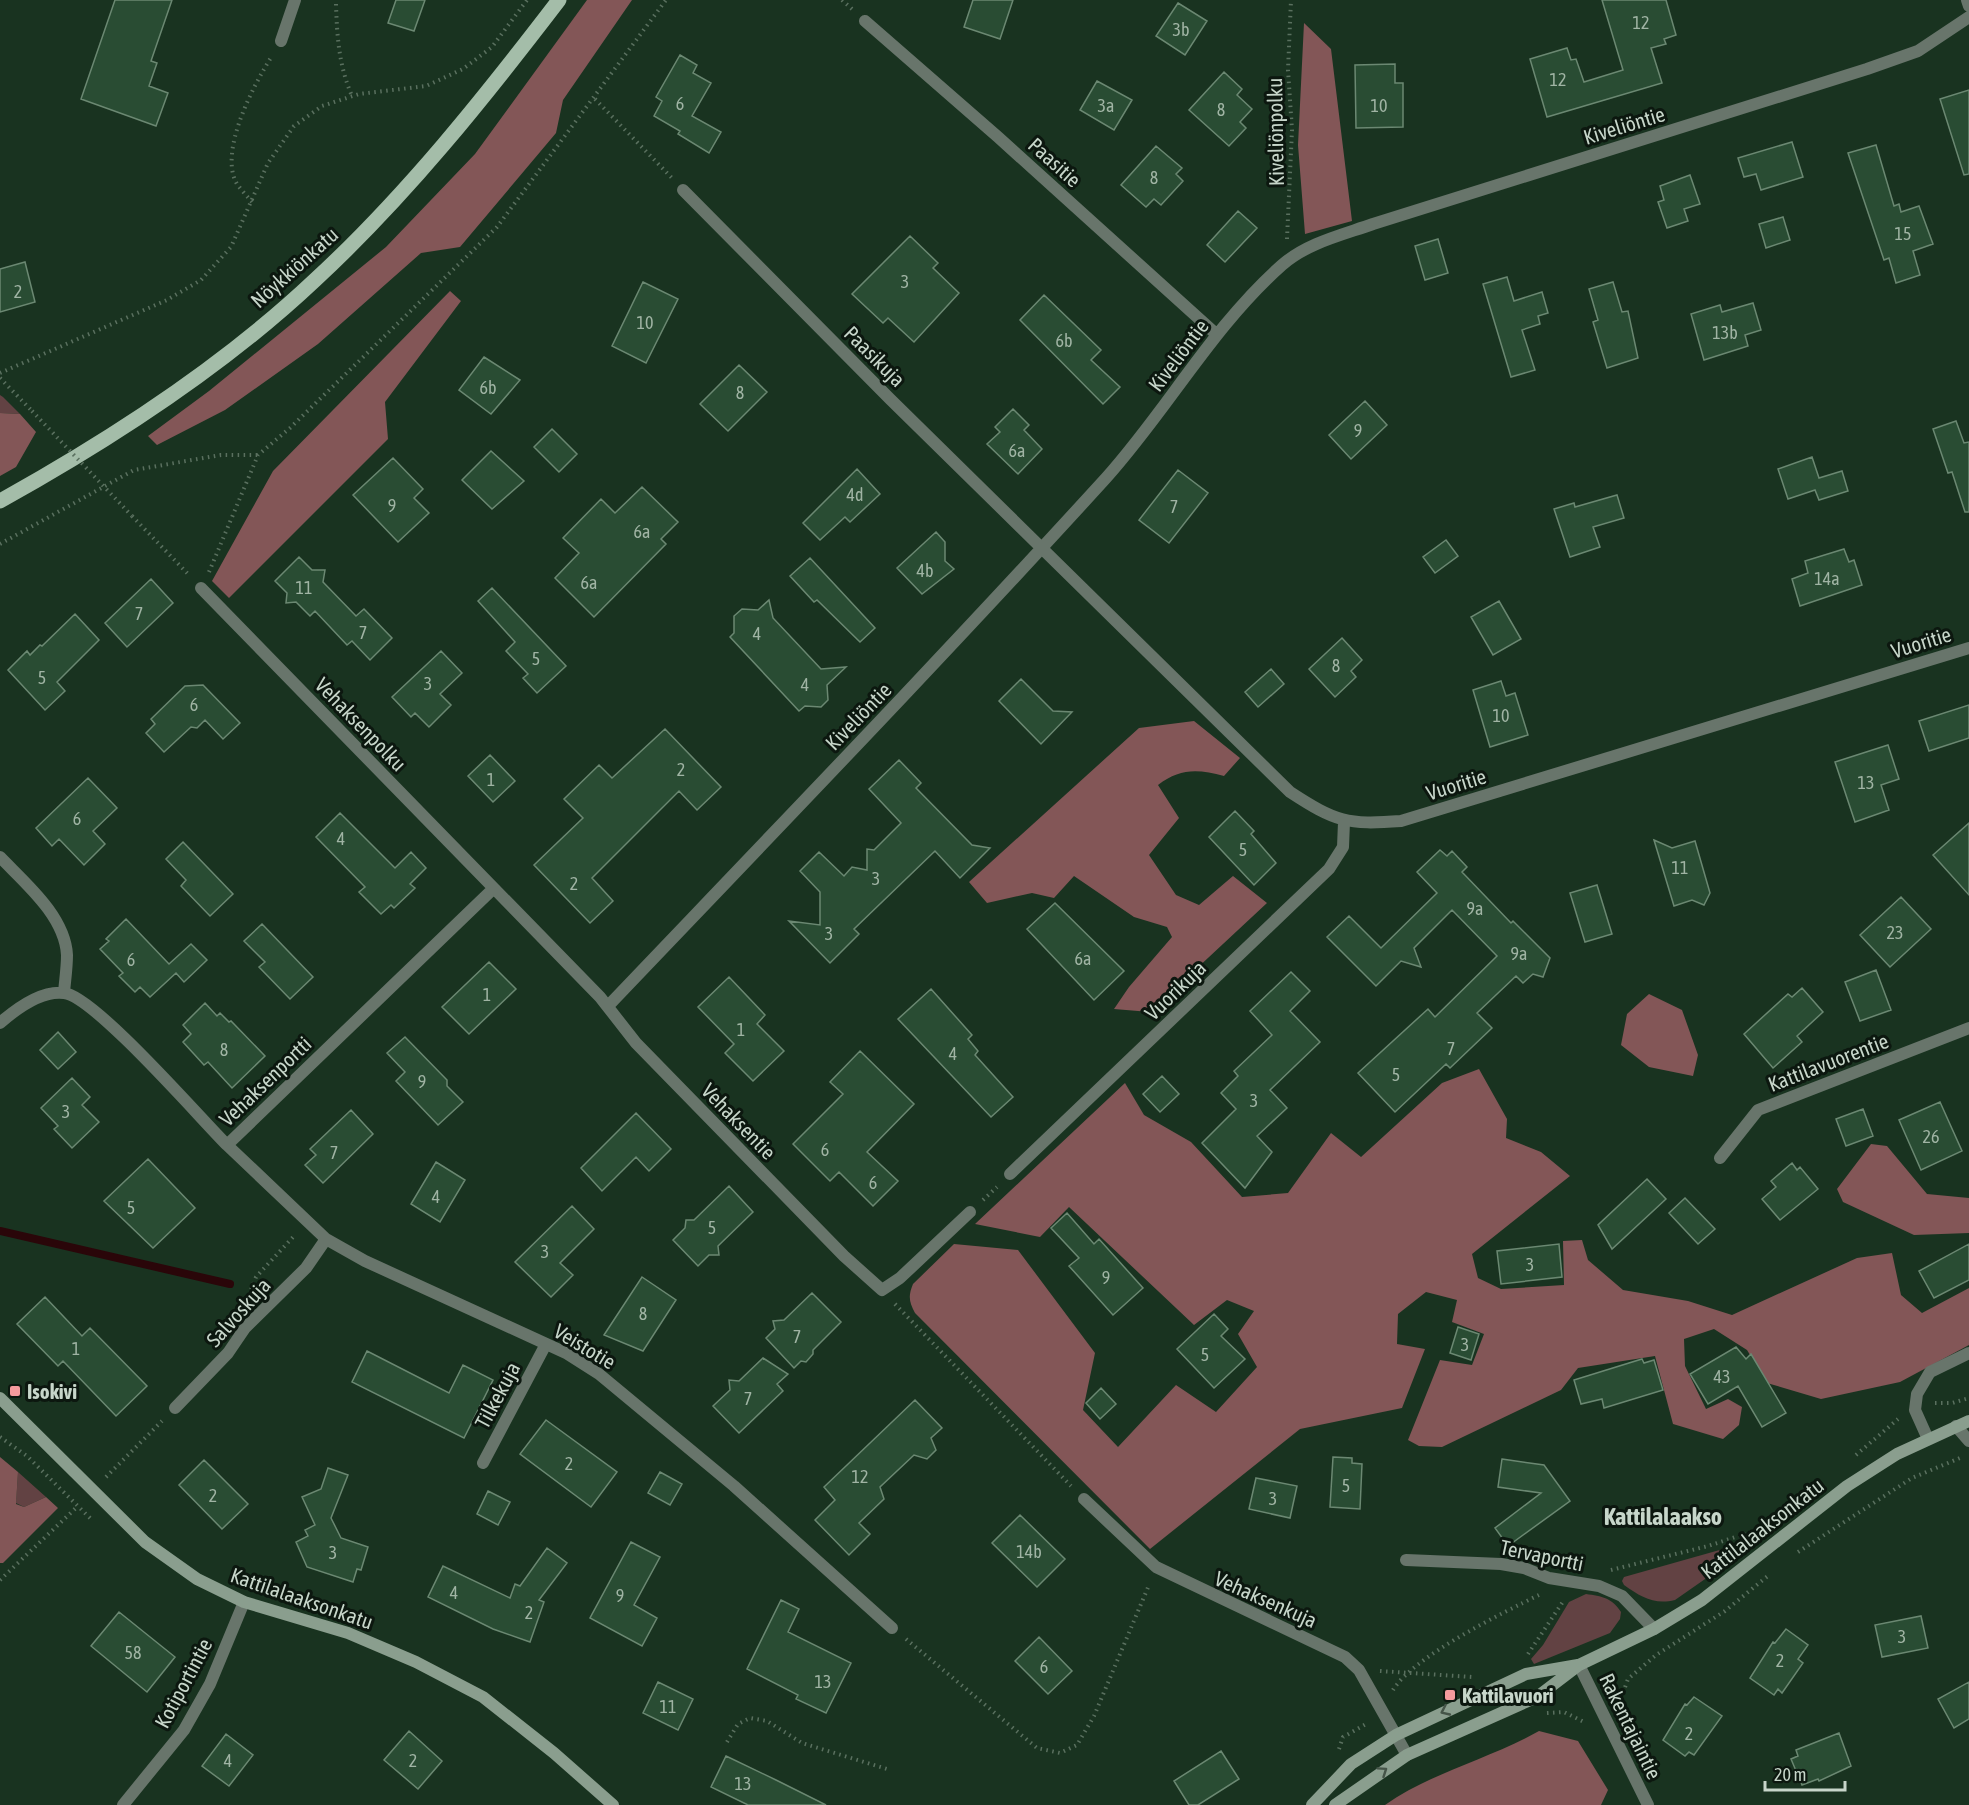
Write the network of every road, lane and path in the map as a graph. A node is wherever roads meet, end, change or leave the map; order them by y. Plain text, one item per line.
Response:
1 (295, 0) edge
2 (527, 0) edge
3 (559, 0) edge
4 (666, 0) edge
5 (1291, 0) edge
6 (1967, 0) edge
7 (336, 4) dead end
8 (1969, 6) edge
9 (1969, 16) edge
10 (865, 21) dead end
11 (281, 41) joint
12 (352, 96) junction
13 (595, 99) junction
14 (683, 190) joint
15 (252, 202) junction
16 (1284, 263) junction
17 (1216, 334) junction
18 (0, 373) edge
19 (0, 378) edge
20 (258, 455) junction
21 (0, 501) edge
22 (0, 544) edge
23 (1042, 548) junction
24 (201, 588) junction
25 (1969, 648) edge
26 (1344, 822) junction
27 (0, 857) edge
28 (493, 889) junction
29 (64, 993) junction
30 (608, 1006) junction
31 (0, 1023) edge
32 (1969, 1028) edge
33 (227, 1145) junction
34 (1720, 1158) dead end
35 (1010, 1174) joint
36 (970, 1212) joint
37 (307, 1222) junction
38 (326, 1239) junction
39 (882, 1290) junction
40 (245, 1328) junction
41 (546, 1344) junction
42 (1969, 1353) edge
43 (0, 1398) edge
44 (175, 1408) joint
45 (1969, 1421) edge
46 (1956, 1426) junction
47 (1883, 1432) dead end
48 (0, 1437) edge
49 (1928, 1439) junction
50 (1969, 1441) edge
51 (1969, 1454) edge
52 (1851, 1459) dead end
53 (483, 1463) dead end
54 (92, 1491) junction
55 (1084, 1499) joint
56 (78, 1507) junction
57 (93, 1521) dead end
58 (1765, 1525) dead end
59 (1795, 1554) dead end
60 (1406, 1560) dead end
61 (1156, 1567) junction
62 (1777, 1568) dead end
63 (0, 1580) edge
64 (1577, 1583) junction
65 (1542, 1594) dead end
66 (244, 1602) junction
67 (892, 1628) joint
68 (1654, 1629) junction
69 (1521, 1661) dead end
70 (1579, 1665) junction
71 (1359, 1670) junction
72 (1408, 1672) junction
73 (1473, 1677) dead end
74 (1394, 1695) dead end
75 (1618, 1707) dead end
76 (1395, 1735) junction
77 (728, 1742) dead end
78 (1407, 1755) junction
79 (887, 1769) dead end
80 (123, 1805) edge
81 (613, 1805) edge
82 (1311, 1805) edge
83 (1335, 1805) edge
84 (1648, 1805) edge

1 - 11 street
2 - 12 path
3 - 21 main road, Nöykkiönkatu
4 - 13 path
5 - 16 path, Kiveliönpolku
6 - 8 street
7 - 12 path
9 - 16 street, Kiveliöntie
10 - 17 street, Paasitie
11 - 15 path
12 - 15 path
13 - 14 path
13 - 20 path
14 - 23 street, Paasikuja
15 - 18 path
16 - 17 street, Kiveliöntie
17 - 23 street, Kiveliöntie
19 - 24 path, bridge
20 - 22 path
20 - 24 path
23 - 26 street, Vuoritie
23 - 30 street, Kiveliöntie
24 - 28 street, Vehaksenpolku
25 - 26 street, Vuoritie
26 - 35 street, Vuorikuja
27 - 29 street
28 - 30 street, Vehaksentie
28 - 33 street, Vehaksenportti
29 - 31 street
29 - 33 street, Vehaksenportti
30 - 39 street, Vehaksentie
32 - 34 street, Kattilavuorentie
33 - 37 street, Veistotie
35 - 36 path
36 - 39 street
37 - 38 street, Veistotie
37 - 40 path
38 - 40 street, Salvoskuja
38 - 41 street, Veistotie
39 - 55 path
40 - 44 street, Salvoskuja
41 - 53 street, Tilkekuja
41 - 67 street, Veistotie
42 - 49 street
43 - 54 street, Kattilalaaksonkatu
44 - 54 path
45 - 46 street, Kattilalaaksonkatu
46 - 49 street, Kattilalaaksonkatu
46 - 50 street
47 - 52 path
48 - 56 path
49 - 68 street, Kattilalaaksonkatu
51 - 59 path
54 - 66 street, Kattilalaaksonkatu
55 - 61 street, Vehaksenkuja
56 - 57 path
56 - 63 path
58 - 64 path
60 - 64 street, Tervaportti
61 - 67 path
61 - 71 street, Vehaksenkuja
62 - 75 path
64 - 68 street, Tervaportti
64 - 69 path
65 - 72 path
66 - 80 street, Kotiportintie
66 - 81 street, Kattilalaaksonkatu
68 - 70 street, Kattilalaaksonkatu
70 -> 76 street, Kattilalaaksonkatu
70 - 78 street, Kattilalaaksonkatu
70 - 84 street, Rakentajaintie
71 - 72 path
71 - 76 street, Vehaksenkuja
72 - 73 path
72 - 74 path
76 - 78 street, Vehaksenkuja
76 - 82 street, Kattilalaaksonkatu
77 - 79 path
83 -> 78 street, Kattilalaaksonkatu

